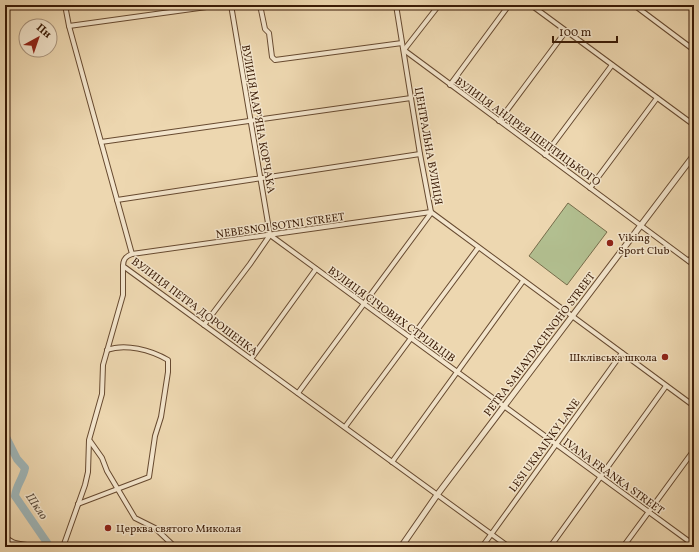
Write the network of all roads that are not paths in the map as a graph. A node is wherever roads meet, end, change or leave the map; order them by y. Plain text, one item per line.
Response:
1 (65, 5) edge
2 (221, 5) edge
3 (231, 5) edge
4 (260, 5) edge
5 (396, 5) edge
6 (439, 5) edge
7 (509, 5) edge
8 (531, 5) edge
9 (634, 5) edge
10 (69, 26) junction
11 (566, 30) junction
12 (402, 43) junction
13 (404, 50) junction
14 (694, 50) edge
15 (612, 65) junction
16 (450, 85) junction
17 (411, 98) junction
18 (657, 98) junction
19 (251, 121) junction
20 (499, 121) junction
21 (694, 125) edge
22 (101, 142) junction
23 (420, 154) junction
24 (545, 155) junction
25 (694, 155) edge
26 (260, 178) junction
27 (590, 188) junction
28 (117, 200) junction
29 (431, 212) junction
30 (641, 226) junction
31 (270, 235) junction
32 (478, 248) junction
33 (132, 254) junction
34 (694, 254) edge
35 (689, 261) junction
36 (694, 265) edge
37 (123, 266) junction
38 (316, 269) junction
39 (523, 281) junction
40 (363, 304) junction
41 (572, 317) junction
42 (204, 325) junction
43 (411, 338) junction
44 (107, 350) junction
45 (622, 353) junction
46 (251, 359) junction
47 (457, 372) junction
48 (666, 386) junction
49 (298, 393) junction
50 (504, 406) junction
51 (694, 406) edge
52 (345, 427) junction
53 (90, 440) junction
54 (556, 444) junction
55 (694, 450) edge
56 (392, 462) junction
57 (601, 477) junction
58 (118, 489) junction
59 (437, 495) junction
60 (78, 504) junction
61 (648, 512) junction
62 (490, 534) junction
63 (5, 536) edge
64 (694, 545) edge
65 (34, 547) edge
66 (63, 547) edge
67 (175, 547) edge
68 (401, 547) edge
69 (482, 547) edge
70 (509, 547) edge
71 (550, 547) edge
72 (622, 547) edge

1 - 10 street, ВУЛИЦЯ ПЕТРА ДОРОШЕНКА
2 - 10 street
3 - 19 street, ВУЛИЦЯ МАР'ЯНА КОРЧАКА
4 - 12 street
5 - 12 street, ЦЕНТРАЛЬНА ВУЛИЦЯ
6 - 13 street
7 - 16 street
8 - 11 street
9 - 14 street
10 - 22 street, ВУЛИЦЯ ПЕТРА ДОРОШЕНКА
11 - 15 street
11 - 20 street
12 - 13 street, ЦЕНТРАЛЬНА ВУЛИЦЯ
13 - 16 street, ВУЛИЦЯ АНДРЕЯ ШЕПТИЦЬКОГО
13 - 17 street, ЦЕНТРАЛЬНА ВУЛИЦЯ
15 - 18 street
15 - 24 street
16 - 20 street, ВУЛИЦЯ АНДРЕЯ ШЕПТИЦЬКОГО
17 - 19 street
17 - 23 street, ЦЕНТРАЛЬНА ВУЛИЦЯ
18 - 21 street
18 - 27 street
19 - 22 street
19 - 26 street, ВУЛИЦЯ МАР'ЯНА КОРЧАКА
20 - 24 street, ВУЛИЦЯ АНДРЕЯ ШЕПТИЦЬКОГО
22 - 28 street, ВУЛИЦЯ ПЕТРА ДОРОШЕНКА
23 - 26 street
23 - 29 street, ЦЕНТРАЛЬНА ВУЛИЦЯ
24 - 27 street, ВУЛИЦЯ АНДРЕЯ ШЕПТИЦЬКОГО
25 - 30 street, PETRA SAHAYDACHNOHO STREET
26 - 28 street
26 - 31 street, ВУЛИЦЯ МАР'ЯНА КОРЧАКА
27 - 30 street, ВУЛИЦЯ АНДРЕЯ ШЕПТИЦЬКОГО
28 - 33 street, ВУЛИЦЯ ПЕТРА ДОРОШЕНКА
29 - 31 street, NEBESNOI SOTNI STREET
29 - 32 street, ЦЕНТРАЛЬНА ВУЛИЦЯ
29 - 40 street
30 - 35 street, ВУЛИЦЯ АНДРЕЯ ШЕПТИЦЬКОГО
30 - 41 street, PETRA SAHAYDACHNOHO STREET
31 - 33 street, NEBESNOI SOTNI STREET
31 - 38 street, ВУЛИЦЯ СІЧОВИХ СТРІЛЬЦІВ
31 - 42 street
32 - 39 street, ЦЕНТРАЛЬНА ВУЛИЦЯ
32 - 43 street
33 - 37 street, ВУЛИЦЯ ПЕТРА ДОРОШЕНКА
34 - 35 street
35 - 36 street, ВУЛИЦЯ АНДРЕЯ ШЕПТИЦЬКОГО
37 - 42 street, ВУЛИЦЯ ПЕТРА ДОРОШЕНКА
37 - 44 street
38 - 40 street, ВУЛИЦЯ СІЧОВИХ СТРІЛЬЦІВ
38 - 46 street
39 - 41 street, ЦЕНТРАЛЬНА ВУЛИЦЯ
39 - 47 street
40 - 43 street, ВУЛИЦЯ СІЧОВИХ СТРІЛЬЦІВ
40 - 49 street
41 - 45 street, ЦЕНТРАЛЬНА ВУЛИЦЯ
41 - 50 street, PETRA SAHAYDACHNOHO STREET
42 - 46 street, ВУЛИЦЯ ПЕТРА ДОРОШЕНКА
43 - 47 street, ВУЛИЦЯ СІЧОВИХ СТРІЛЬЦІВ
43 - 52 street
44 - 53 street
44 - 58 street
45 - 48 street, ЦЕНТРАЛЬНА ВУЛИЦЯ
45 - 54 street, LESI UKRAINKY LANE
46 - 49 street, ВУЛИЦЯ ПЕТРА ДОРОШЕНКА
47 - 50 street, ВУЛИЦЯ СІЧОВИХ СТРІЛЬЦІВ
47 - 56 street
48 - 51 street, ЦЕНТРАЛЬНА ВУЛИЦЯ
48 - 57 street
49 - 52 street, ВУЛИЦЯ ПЕТРА ДОРОШЕНКА
50 - 54 street, IVANA FRANKA STREET
50 - 59 street, PETRA SAHAYDACHNOHO STREET
52 - 56 street, ВУЛИЦЯ ПЕТРА ДОРОШЕНКА
53 - 58 street
53 - 60 street
54 - 57 street, IVANA FRANKA STREET
54 - 62 street, LESI UKRAINKY LANE
55 - 61 street
56 - 59 street, ВУЛИЦЯ ПЕТРА ДОРОШЕНКА
57 - 61 street, IVANA FRANKA STREET
57 - 71 street
58 - 60 street
58 - 67 street
59 - 62 street, ВУЛИЦЯ ПЕТРА ДОРОШЕНКА
59 - 68 street, PETRA SAHAYDACHNOHO STREET
60 - 66 street
61 - 64 street, IVANA FRANKA STREET
61 - 72 street
62 - 69 street, LESI UKRAINKY LANE
62 - 70 street, ВУЛИЦЯ ПЕТРА ДОРОШЕНКА
63 - 65 street

